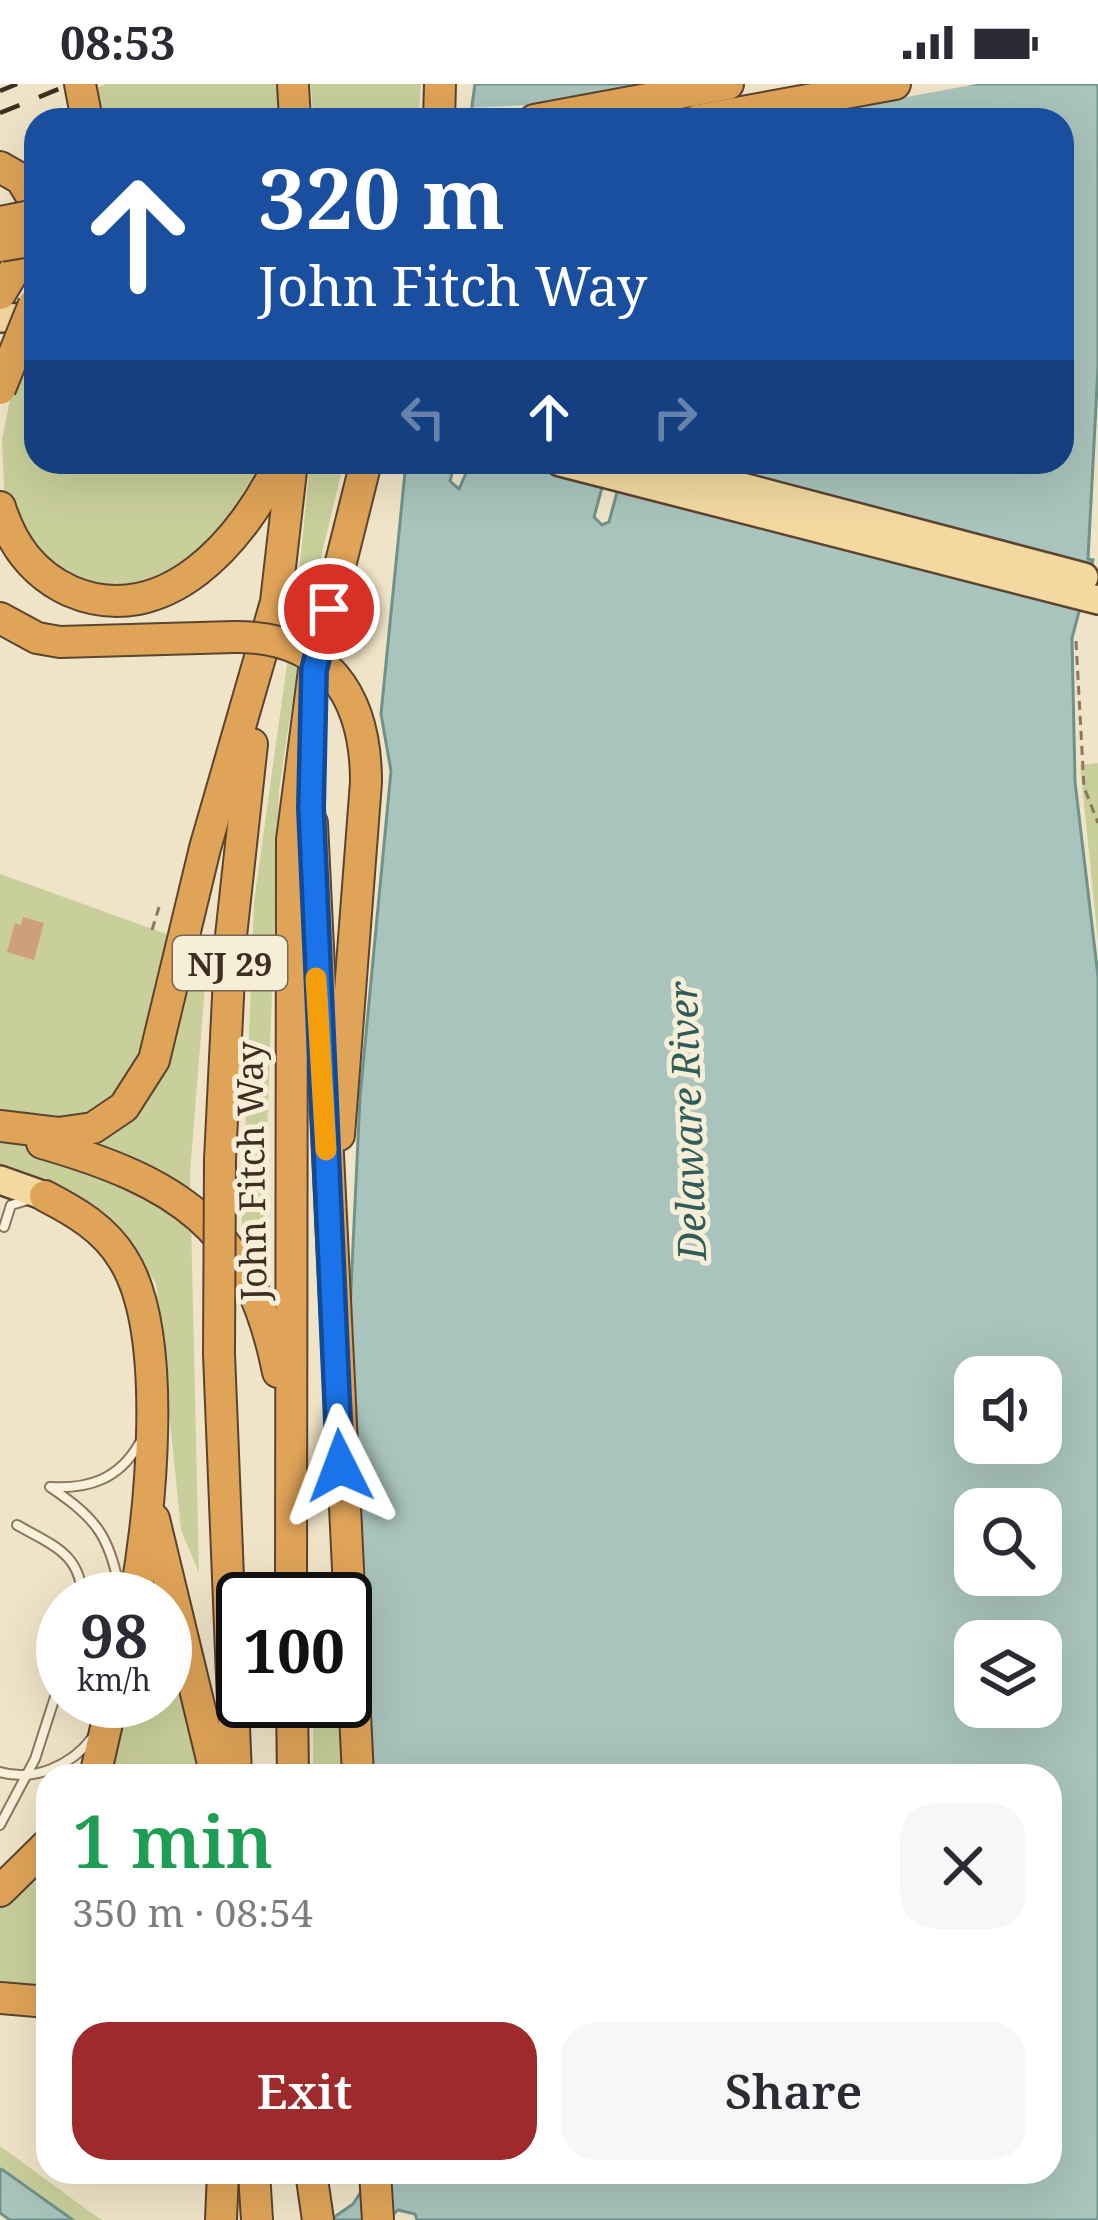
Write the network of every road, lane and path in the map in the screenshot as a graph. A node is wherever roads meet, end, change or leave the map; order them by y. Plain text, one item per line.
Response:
1 (728, 84) edge
2 (895, 84) edge
3 (599, 108) edge
4 (764, 108) edge
5 (0, 167) edge
6 (24, 184) edge
7 (24, 254) edge
8 (0, 294) edge
9 (24, 319) edge
10 (24, 333) edge
11 (0, 342) edge
12 (0, 389) edge
13 (273, 474) edge
14 (290, 474) edge
15 (363, 474) edge
16 (637, 474) edge
17 (666, 474) edge
18 (675, 480) junction
19 (0, 507) edge
20 (1092, 588) edge
21 (0, 618) edge
22 (272, 620) junction
23 (1076, 641) dead end
24 (314, 670) junction
25 (1098, 824) edge
26 (160, 904) dead end
27 (152, 930) dead end
28 (0, 1128) edge
29 (0, 1180) edge
30 (45, 1196) junction
31 (331, 1224) junction
32 (4, 1227) dead end
33 (151, 1423) junction
34 (291, 1436) junction
35 (149, 1496) junction
36 (17, 1525) dead end
37 (78, 1572) edge
38 (115, 1572) edge
39 (139, 1572) edge
40 (291, 1572) edge
41 (45, 1728) edge
42 (95, 1728) edge
43 (105, 1728) edge
44 (292, 1728) edge
45 (60, 1764) edge
46 (95, 1764) edge
47 (213, 1764) edge
48 (236, 1764) edge
49 (292, 1764) edge
50 (357, 1764) edge
51 (0, 1772) edge
52 (36, 1774) edge
53 (23, 1779) junction
54 (3, 1814) edge
55 (0, 1825) edge
56 (36, 1856) edge
57 (0, 1891) edge
58 (0, 1998) edge
59 (36, 2001) edge
60 (222, 2184) edge
61 (255, 2184) edge
62 (312, 2184) edge
63 (376, 2184) edge
64 (221, 2214) edge
65 (257, 2220) edge
66 (318, 2220) edge
67 (378, 2220) edge

1 - 3 highway
2 - 4 highway
5 - 6 highway
7 - 8 highway
9 - 11 highway, bridge
10 - 12 highway, bridge
13 - 19 highway
14 - 22 highway, NJ 29
15 - 24 highway, John Fitch Way / NJ 29
16 - 18 main road
17 - 18 main road
18 - 20 main road
21 - 31 highway, bridge
22 - 28 highway
22 - 48 highway, NJ 29, bridge
23 - 25 path
24 - 31 highway
24 - 34 highway, John Fitch Way / NJ 29
26 - 27 path
28 - 34 highway
29 - 30 main road
30 - 32 lane
30 - 33 highway
31 - 50 highway
33 - 35 highway
33 - 38 lane
34 - 40 highway, John Fitch Way / NJ 29
35 - 39 highway
35 - 47 highway
36 - 37 lane
41 - 53 lane
42 - 45 lane
43 - 46 highway
44 - 49 highway
51 - 53 lane
52 - 53 lane
53 - 54 lane
54 - 55 lane
56 - 57 highway
58 - 59 highway
60 - 64 highway
61 - 65 highway
62 - 66 highway
63 - 67 highway

